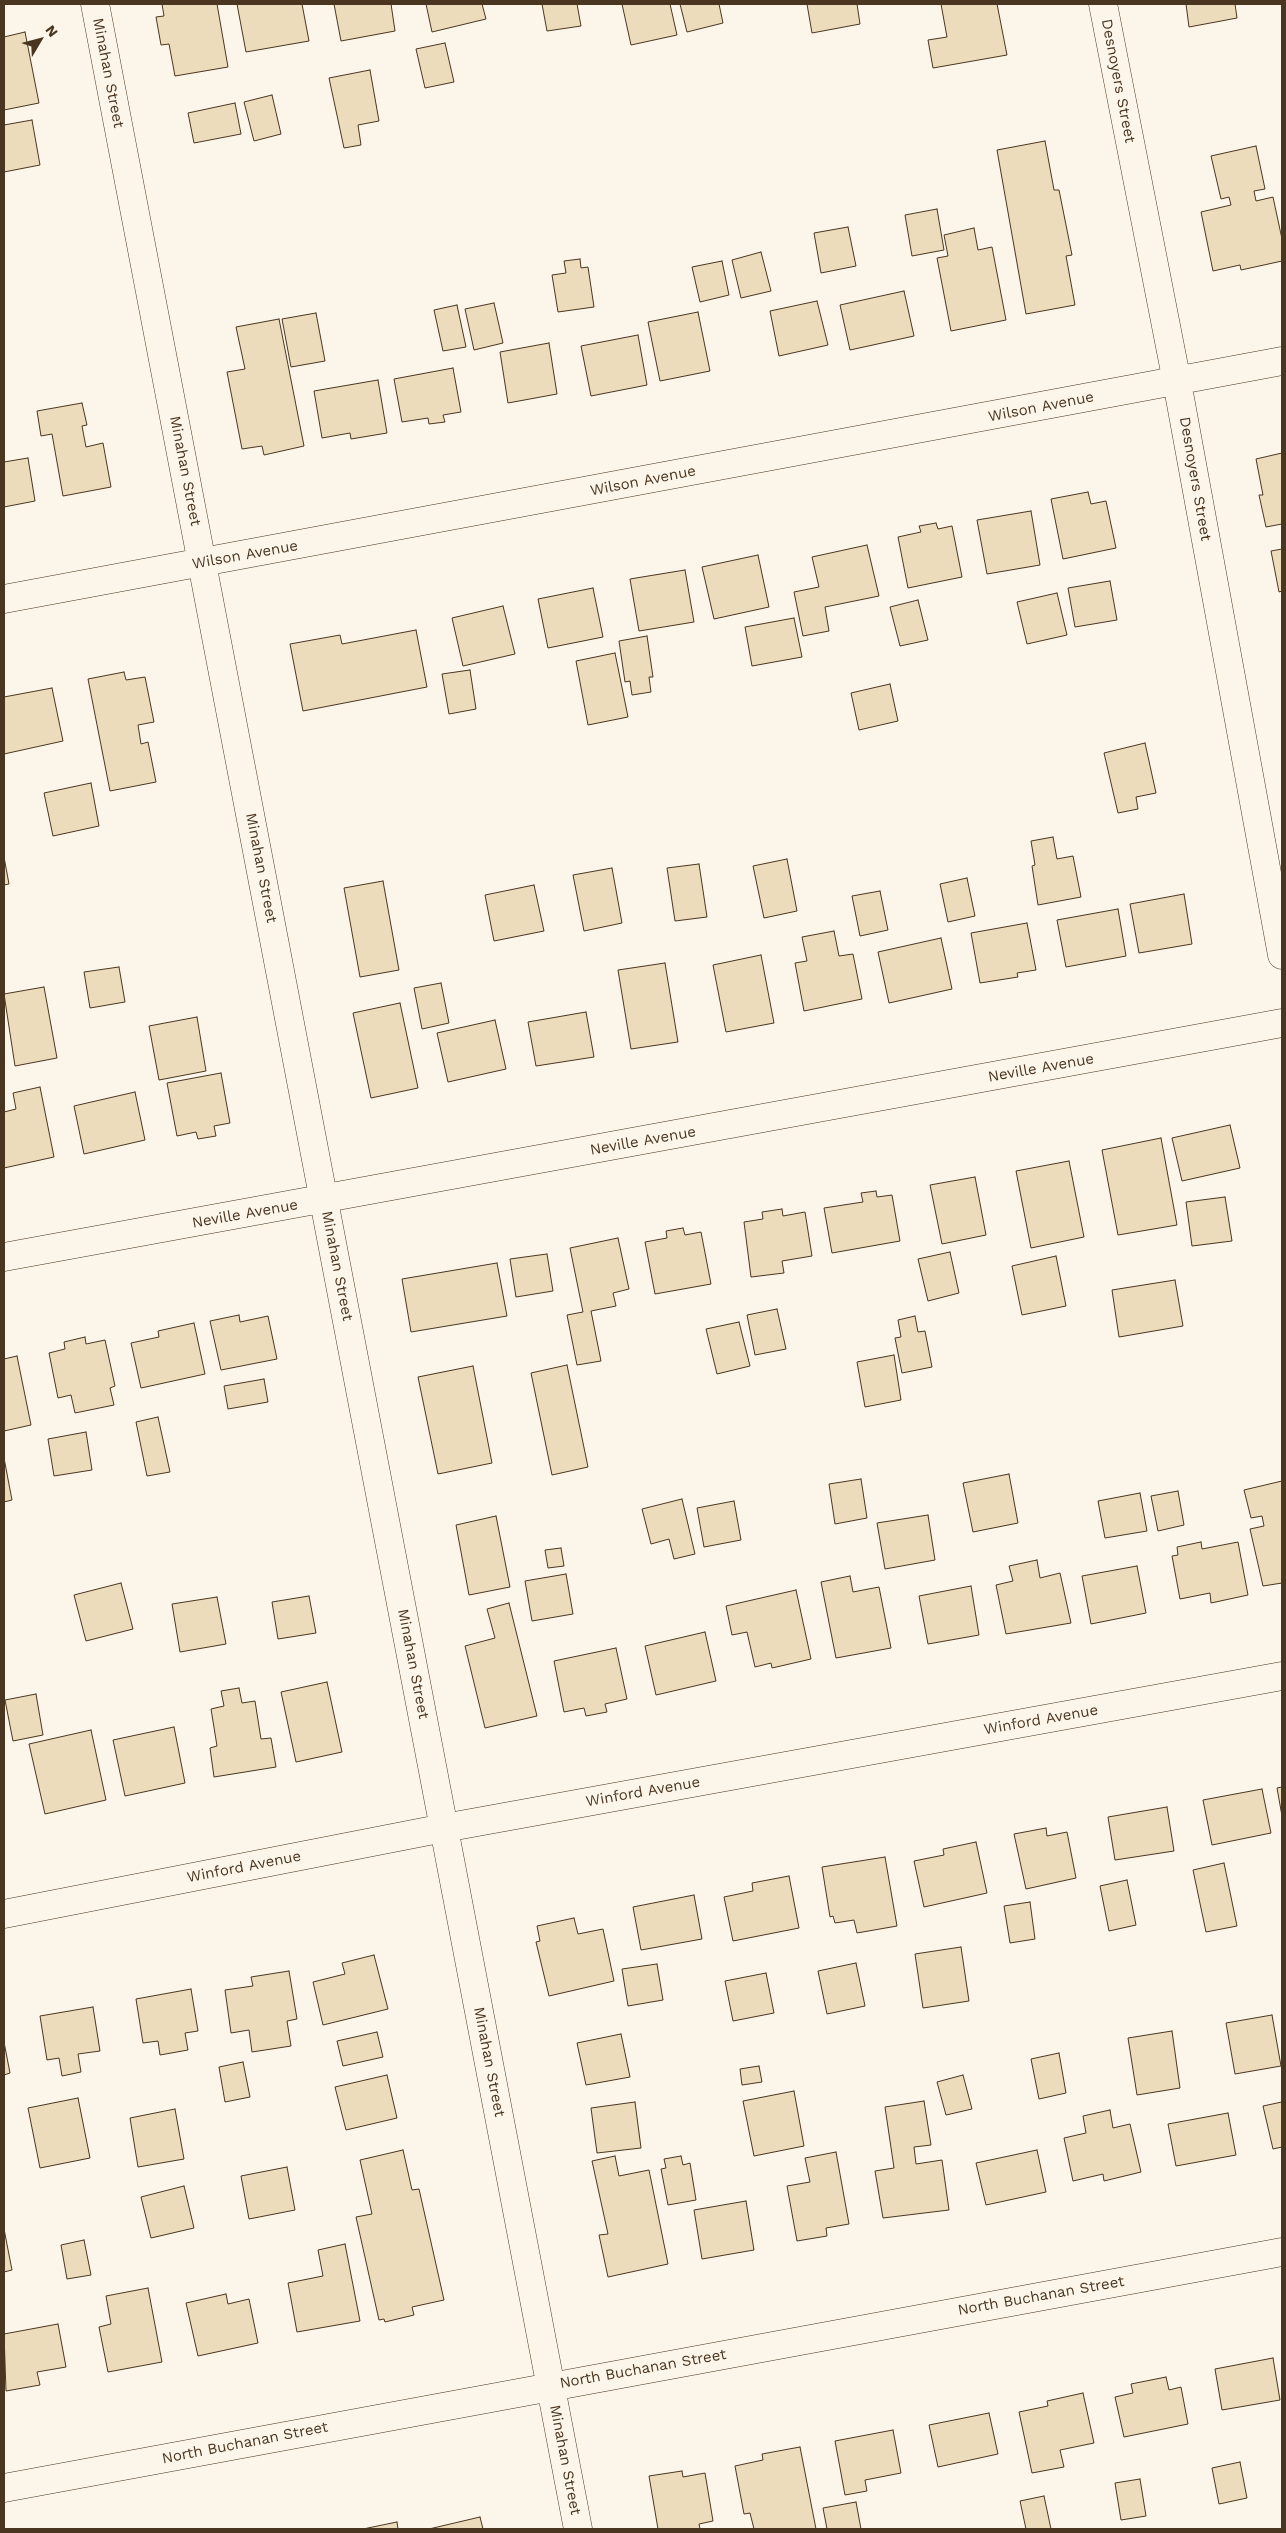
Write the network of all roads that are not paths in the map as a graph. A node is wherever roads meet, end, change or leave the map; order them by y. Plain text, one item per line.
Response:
1 (95, 4) edge
2 (1103, 4) edge
3 (1282, 361) edge
4 (1177, 382) junction
5 (203, 563) junction
6 (4, 598) edge
7 (1282, 955) edge
8 (1282, 1024) edge
9 (324, 1199) junction
10 (4, 1257) edge
11 (1282, 1676) edge
12 (444, 1828) junction
13 (4, 1914) edge
14 (1282, 2252) edge
15 (551, 2386) junction
16 (4, 2488) edge
17 (578, 2529) edge

1 - 5 street, Minahan Street
2 - 4 street, Desnoyers Street
3 - 4 street, Wilson Avenue
4 - 5 street, Wilson Avenue
4 - 7 street, Desnoyers Street
5 - 6 street, Wilson Avenue
5 - 9 street, Minahan Street
8 - 9 street, Neville Avenue
9 - 10 street, Neville Avenue
9 - 12 street, Minahan Street
11 - 12 street, Winford Avenue
12 - 13 street, Winford Avenue
12 - 15 street, Minahan Street
14 - 15 street, North Buchanan Street
15 - 16 street, North Buchanan Street
15 - 17 street, Minahan Street

